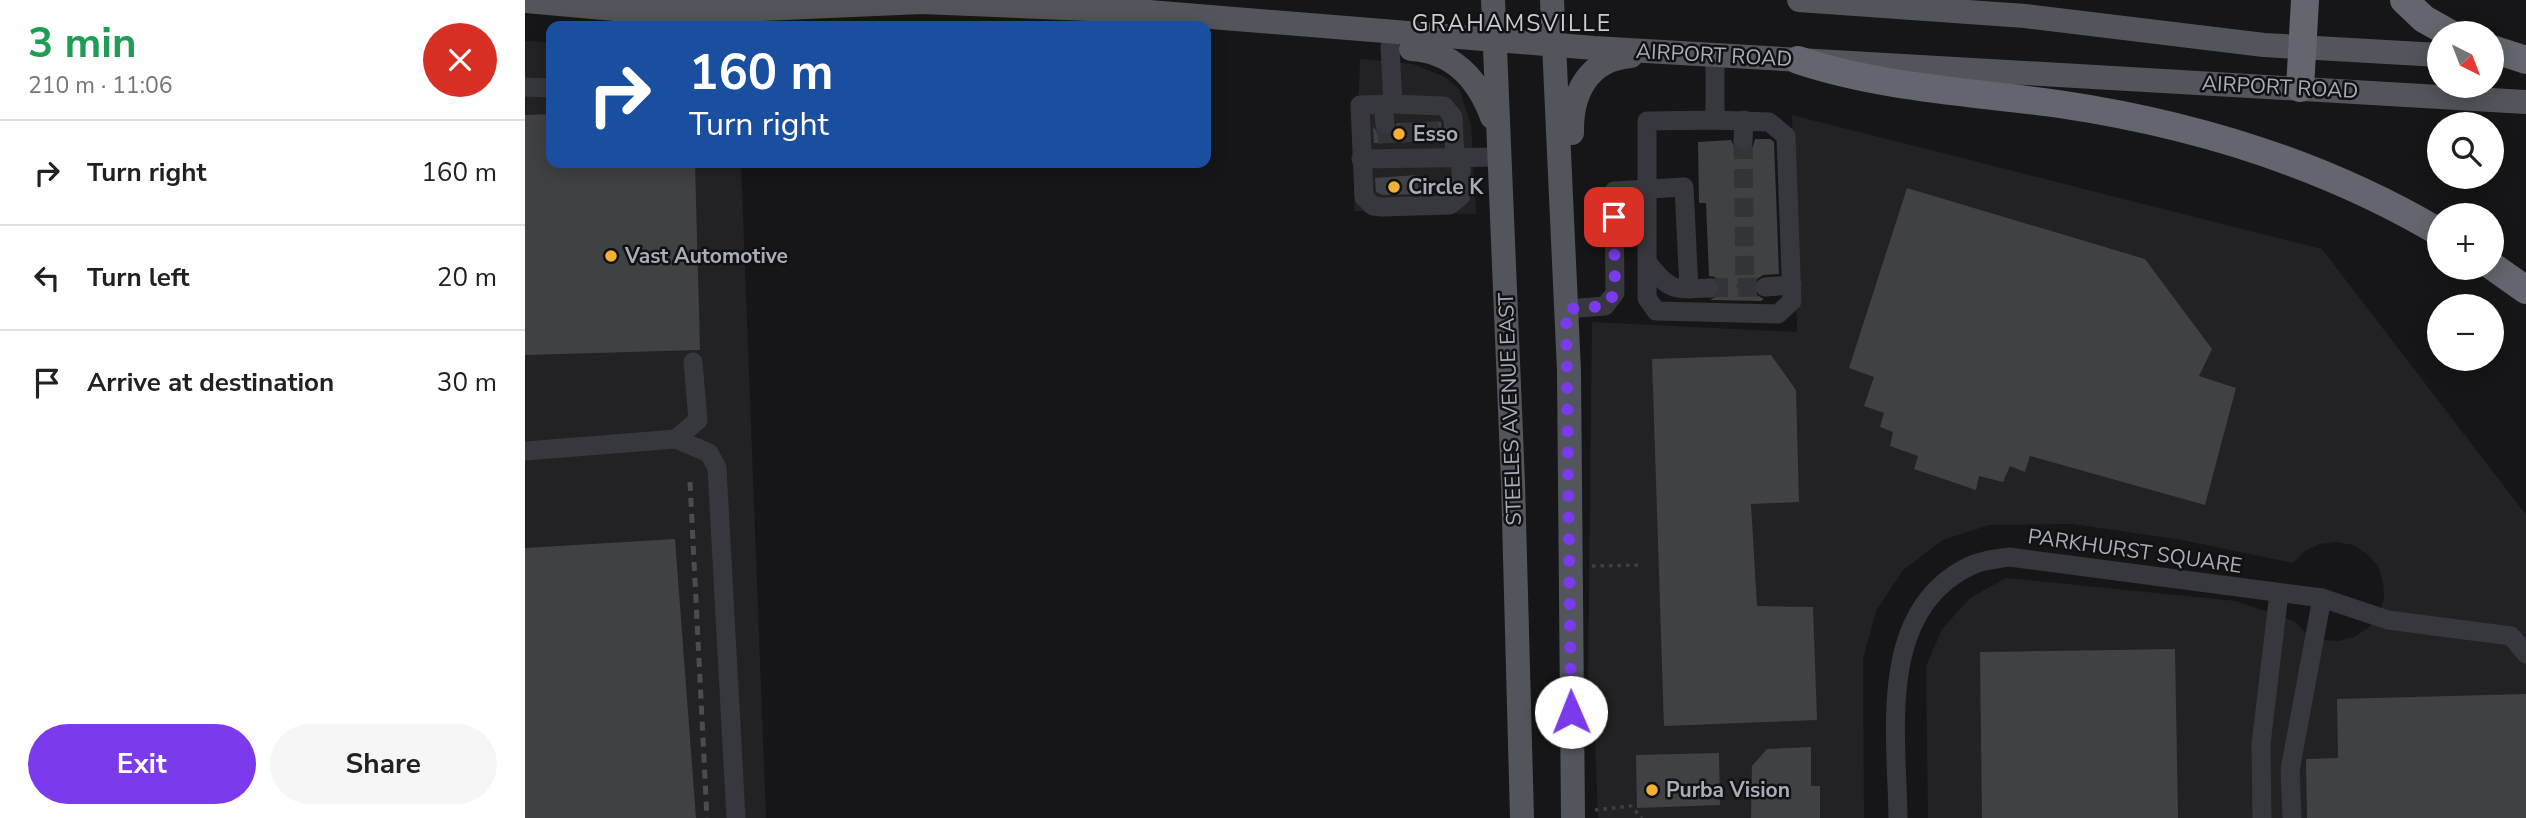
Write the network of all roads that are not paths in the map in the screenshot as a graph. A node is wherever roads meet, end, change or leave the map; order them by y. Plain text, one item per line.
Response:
1 (1493, 0) edge
2 (1552, 0) edge
3 (1799, 0) edge
4 (2305, 0) edge
5 (2404, 0) edge
6 (525, 1) edge
7 (645, 18) edge
8 (2428, 21) edge
9 (1348, 31) junction
10 (1494, 41) junction
11 (1554, 45) junction
12 (1390, 47) junction
13 (2302, 47) junction
14 (1667, 53) junction
15 (2504, 53) edge
16 (2427, 54) edge
17 (1715, 56) junction
18 (2504, 59) edge
19 (1798, 60) junction
20 (2526, 60) edge
21 (525, 87) edge
22 (546, 88) edge
23 (2300, 88) junction
24 (2526, 102) edge
25 (1715, 120) junction
26 (1408, 130) junction
27 (1499, 148) junction
28 (1458, 158) junction
29 (1361, 159) junction
30 (1560, 182) junction
31 (1645, 190) junction
32 (2427, 226) edge
33 (1648, 263) junction
34 (2504, 274) edge
35 (1792, 285) junction
36 (1765, 287) tunnel mouth
37 (1709, 288) tunnel mouth
38 (1689, 289) junction
39 (2526, 290) edge
40 (1566, 309) junction
41 (694, 362) dead end
42 (676, 439) junction
43 (525, 451) edge
44 (2279, 593) junction
45 (2322, 598) junction
46 (2526, 654) edge
47 (1584, 814) edge
48 (736, 818) edge
49 (1522, 818) edge
50 (1898, 818) edge
51 (2262, 818) edge
52 (2292, 818) edge

1 - 10 main road, STEELES AVENUE EAST
2 - 11 main road
3 - 13 main road, AIRPORT ROAD
4 - 13 highway
5 - 8 highway
6 - 7 main road, AIRPORT ROAD
7 - 9 main road, AIRPORT ROAD
9 - 10 main road, AIRPORT ROAD
9 - 12 main road
10 - 11 main road, AIRPORT ROAD
10 - 27 main road, STEELES AVENUE EAST
11 - 14 main road, AIRPORT ROAD
11 - 30 main road
12 - 26 street
12 - 27 main road
13 - 16 main road, AIRPORT ROAD
13 - 23 highway
14 - 17 main road, AIRPORT ROAD
14 - 30 main road
15 - 20 highway
17 - 19 main road, AIRPORT ROAD
17 - 25 street
18 - 20 main road
19 - 23 main road, AIRPORT ROAD
19 - 32 highway
21 - 22 street
23 - 24 main road, AIRPORT ROAD
25 - 31 street
25 - 35 street
26 - 28 street
26 - 28 street
26 - 29 street
26 - 29 street
27 - 28 street
27 - 49 main road, STEELES AVENUE EAST
28 - 29 street
30 - 40 main road
31 - 33 street
31 - 38 street
31 - 40 street
33 - 35 street
33 - 38 street
34 - 39 highway
35 - 36 street
37 - 38 street
40 - 47 main road
41 - 42 street
42 - 43 street
42 - 48 street
44 - 45 street, PARKHURST SQUARE
44 - 50 street, PARKHURST SQUARE
44 - 51 street
45 - 46 street, PARKHURST SQUARE
45 - 52 street

